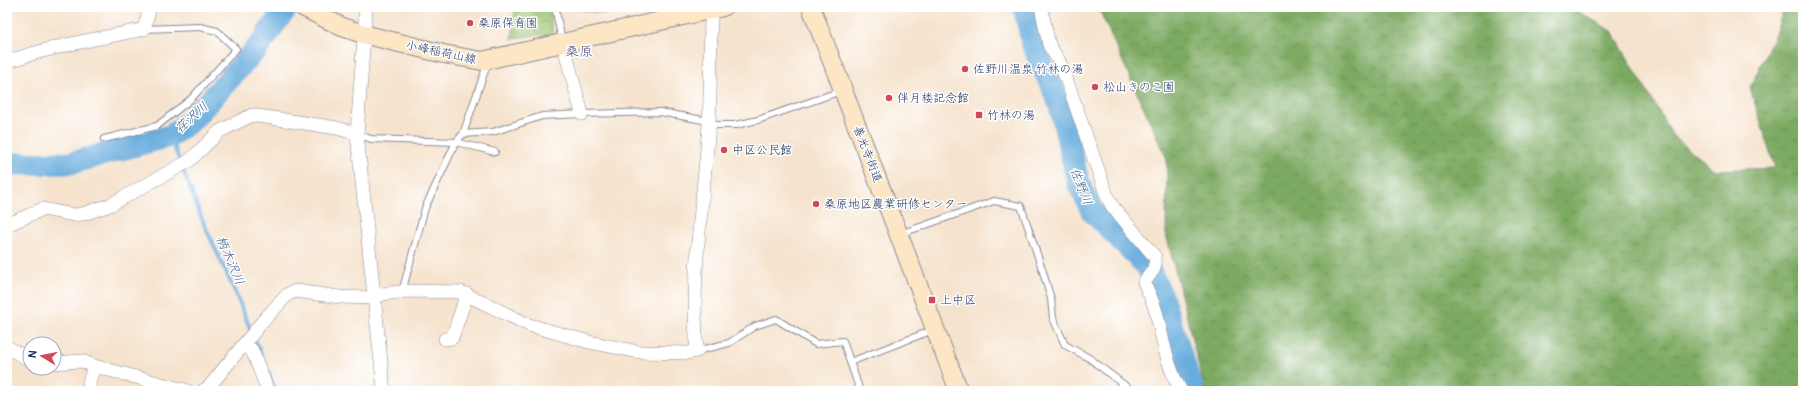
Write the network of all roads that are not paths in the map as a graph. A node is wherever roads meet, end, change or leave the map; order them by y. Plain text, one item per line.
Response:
1 (150, 7) edge
2 (304, 7) edge
3 (366, 7) edge
4 (555, 7) edge
5 (811, 7) edge
6 (1041, 7) edge
7 (716, 9) edge
8 (144, 30) junction
9 (363, 34) junction
10 (563, 43) junction
11 (489, 60) junction
12 (7, 62) edge
13 (843, 90) junction
14 (582, 114) junction
15 (709, 122) junction
16 (357, 134) junction
17 (463, 134) junction
18 (104, 139) dead end
19 (456, 142) junction
20 (495, 152) dead end
21 (7, 225) edge
22 (898, 234) junction
23 (402, 292) junction
24 (467, 294) junction
25 (374, 298) junction
26 (935, 329) junction
27 (445, 338) dead end
28 (245, 343) junction
29 (7, 348) edge
30 (697, 351) junction
31 (22, 356) edge
32 (62, 362) edge
33 (850, 362) junction
34 (94, 366) junction
35 (90, 391) edge
36 (188, 391) edge
37 (202, 391) edge
38 (268, 391) edge
39 (384, 391) edge
40 (860, 391) edge
41 (959, 391) edge
42 (1132, 391) edge
43 (1181, 391) edge

1 - 8 street
2 - 9 main road, 小峰稲荷山線
3 - 9 street
4 - 10 lane
5 - 13 main road, 善光寺街道
6 - 43 street
7 - 10 main road, 小峰稲荷山線
7 - 15 street
8 - 12 street
8 - 18 lane
9 - 11 main road, 小峰稲荷山線
9 - 16 street
10 - 11 main road, 小峰稲荷山線
10 - 14 street
11 - 17 lane
13 - 15 lane
13 - 22 main road, 善光寺街道
14 - 15 lane
14 - 17 lane
15 - 30 street
16 - 19 lane
16 - 21 street
16 - 25 street
17 - 19 lane
19 - 20 lane
19 - 23 lane
22 - 26 main road, 善光寺街道
22 - 42 lane
23 - 24 street
23 - 25 street
24 - 27 street
24 - 30 street
25 - 28 street
25 - 39 street
26 - 33 lane
26 - 41 main road, 善光寺街道
28 - 37 street
28 - 38 street
29 - 31 street
30 - 33 lane
32 - 34 street
33 - 40 lane
34 - 35 street
34 - 36 street

